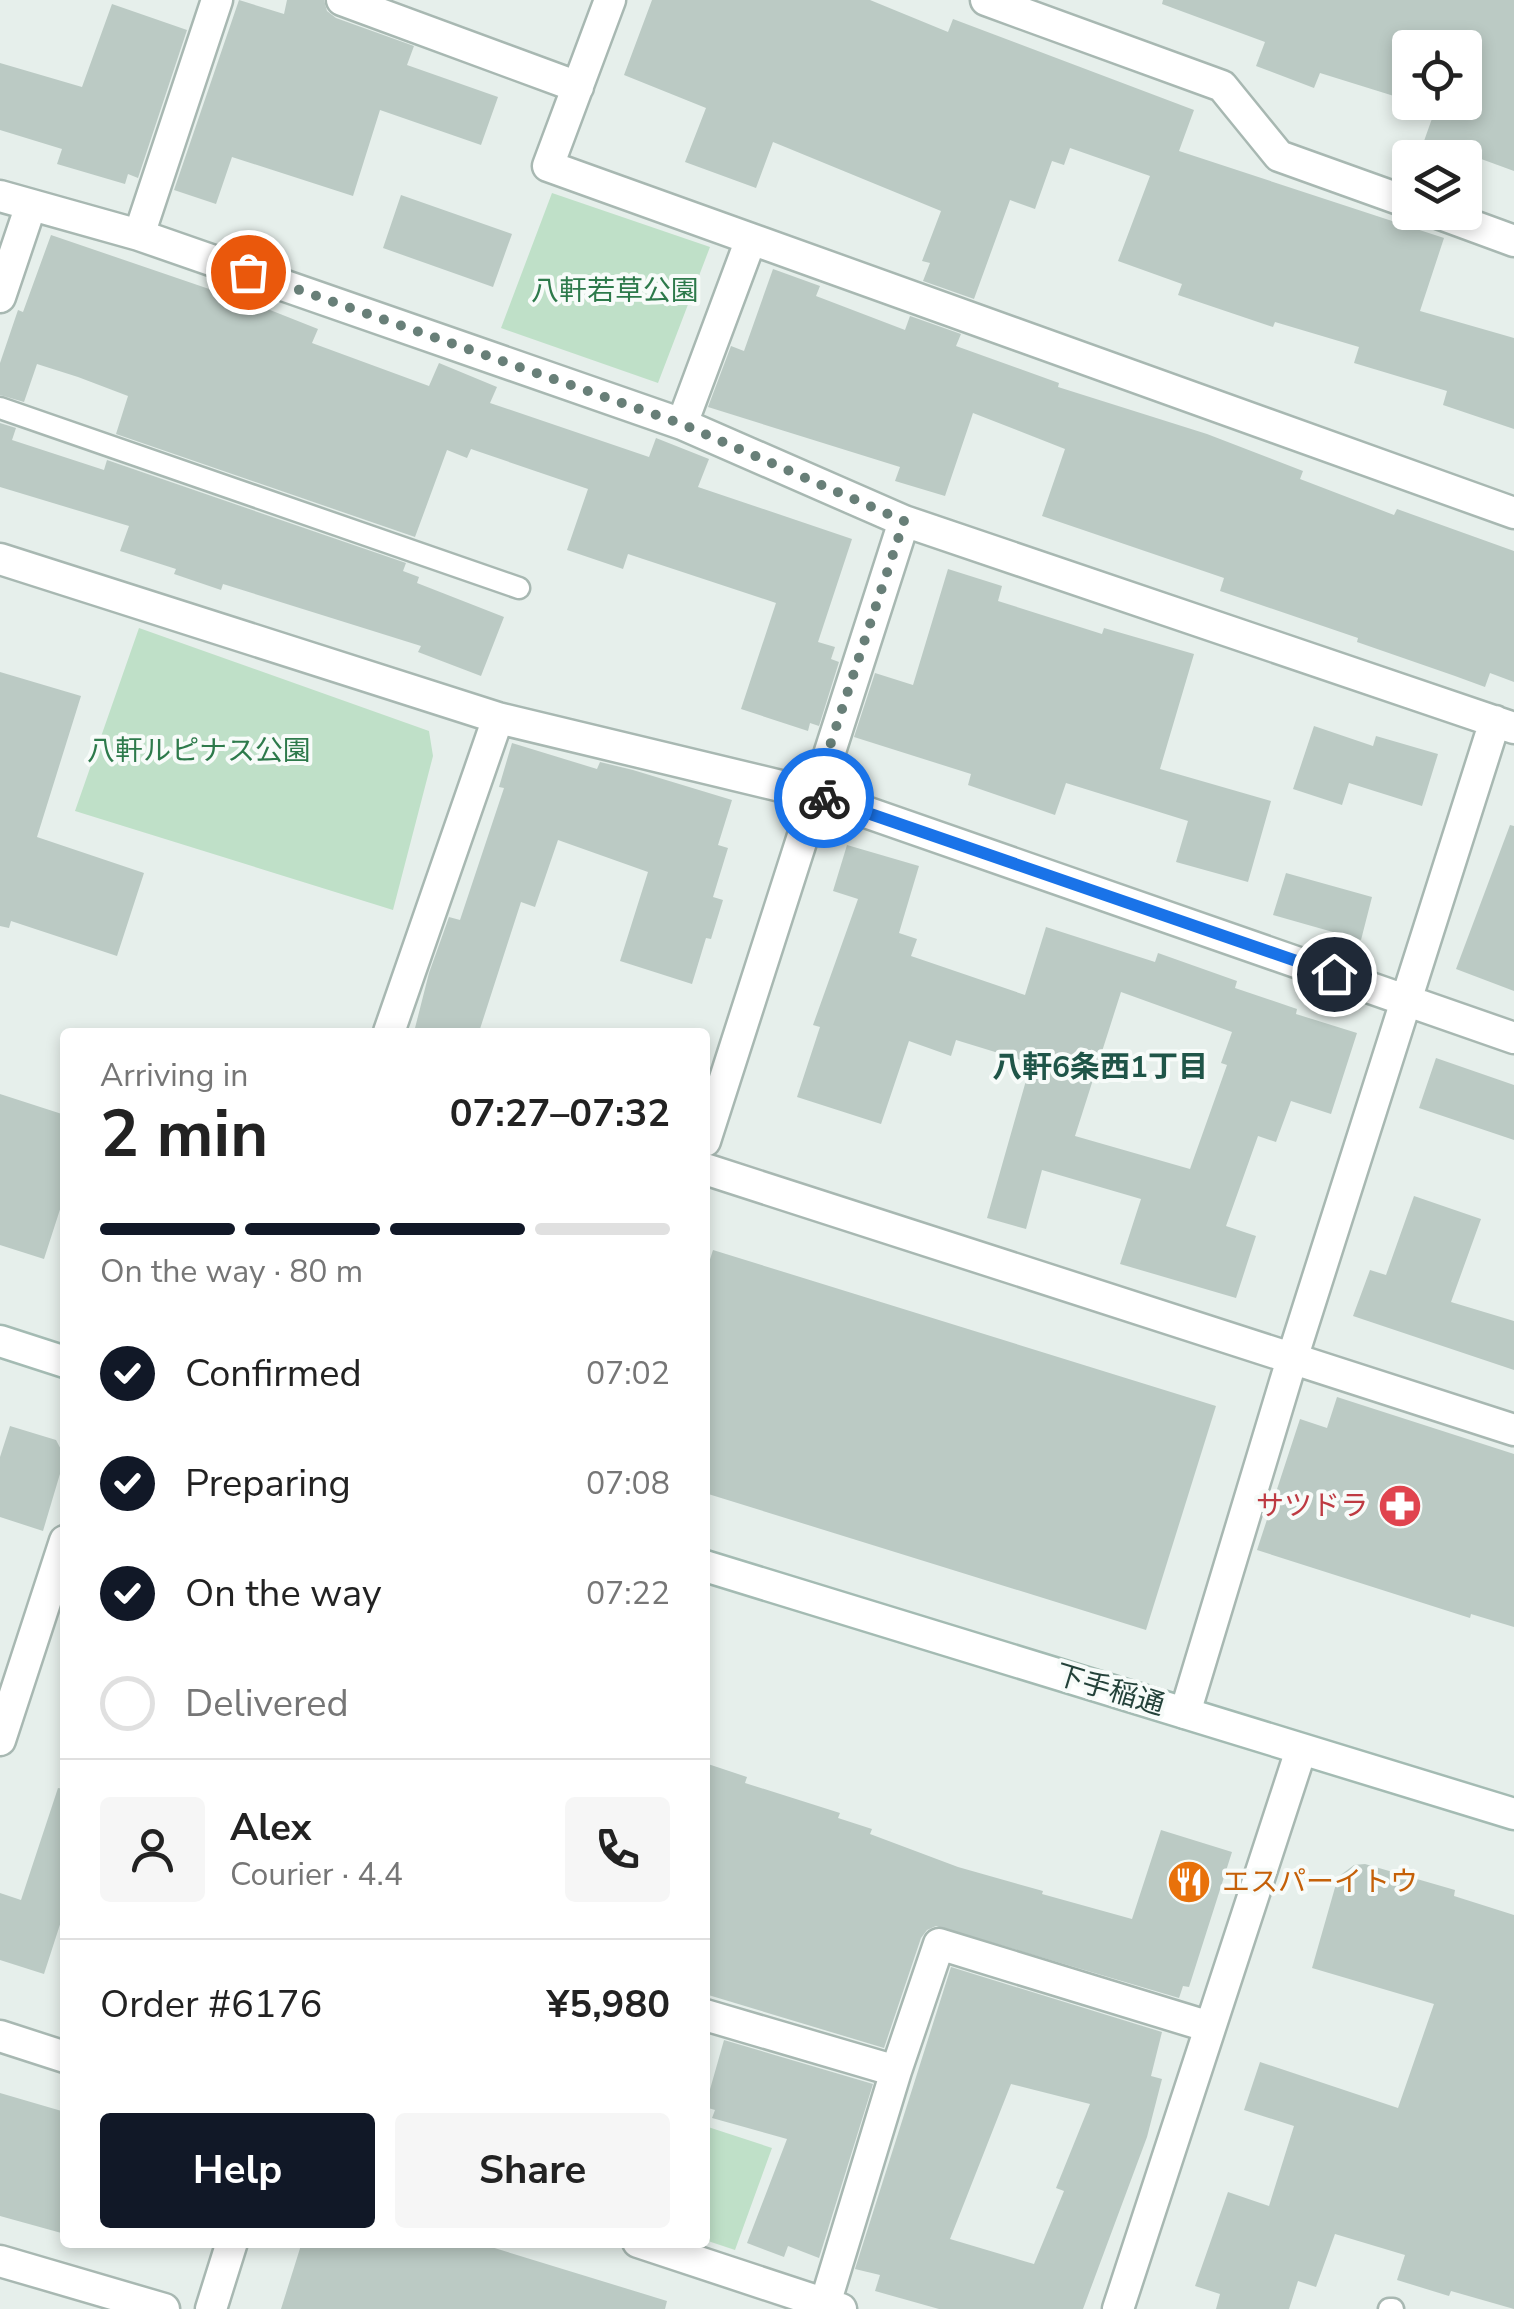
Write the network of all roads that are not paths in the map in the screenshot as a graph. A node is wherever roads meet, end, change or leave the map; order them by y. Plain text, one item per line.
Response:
1 (217, 0) edge
2 (342, 0) edge
3 (610, 0) edge
4 (986, 0) edge
5 (578, 86) junction
6 (0, 196) edge
7 (1392, 197) edge
8 (31, 206) junction
9 (1482, 229) edge
10 (139, 235) junction
11 (751, 240) junction
12 (1514, 241) edge
13 (0, 296) edge
14 (0, 408) edge
15 (682, 424) junction
16 (1514, 513) edge
17 (904, 521) junction
18 (0, 558) edge
19 (519, 588) dead end
20 (498, 718) junction
21 (1504, 724) edge
22 (814, 794) junction
23 (1408, 1000) junction
24 (391, 1028) edge
25 (1514, 1038) edge
26 (710, 1125) edge
27 (710, 1171) edge
28 (0, 1341) edge
29 (1292, 1359) junction
30 (60, 1360) edge
31 (1514, 1430) edge
32 (60, 1556) edge
33 (710, 1568) edge
34 (1185, 1713) junction
35 (0, 1740) edge
36 (1301, 1750) junction
37 (1514, 1814) edge
38 (710, 2017) edge
39 (1210, 2027) junction
40 (0, 2036) edge
41 (60, 2055) edge
42 (896, 2071) junction
43 (230, 2248) edge
44 (656, 2248) edge
45 (0, 2262) edge
46 (833, 2306) edge
47 (164, 2309) edge
48 (211, 2309) edge
49 (1118, 2309) edge

1 - 10 street
2 - 5 street
3 - 5 street
4 - 7 street
5 - 11 street
6 - 8 street
8 - 10 street
8 - 13 street
9 - 12 street
10 - 15 street
11 - 15 street
11 - 16 street
14 - 19 lane
15 - 17 street
17 - 21 street
17 - 22 street
18 - 20 street
20 - 22 street
20 - 24 street
21 - 23 street
22 - 23 street
22 - 26 street
23 - 25 street
23 - 29 street
27 - 29 street
28 - 30 street
29 - 31 street
29 - 34 street
32 - 35 street
33 - 34 street, 下手稲通
34 - 36 street, 下手稲通
36 - 37 street, 下手稲通
36 - 39 street
38 - 42 street
39 - 42 street
39 - 49 street
40 - 41 street
42 - 46 street
43 - 48 street
44 - 46 street
45 - 47 street

